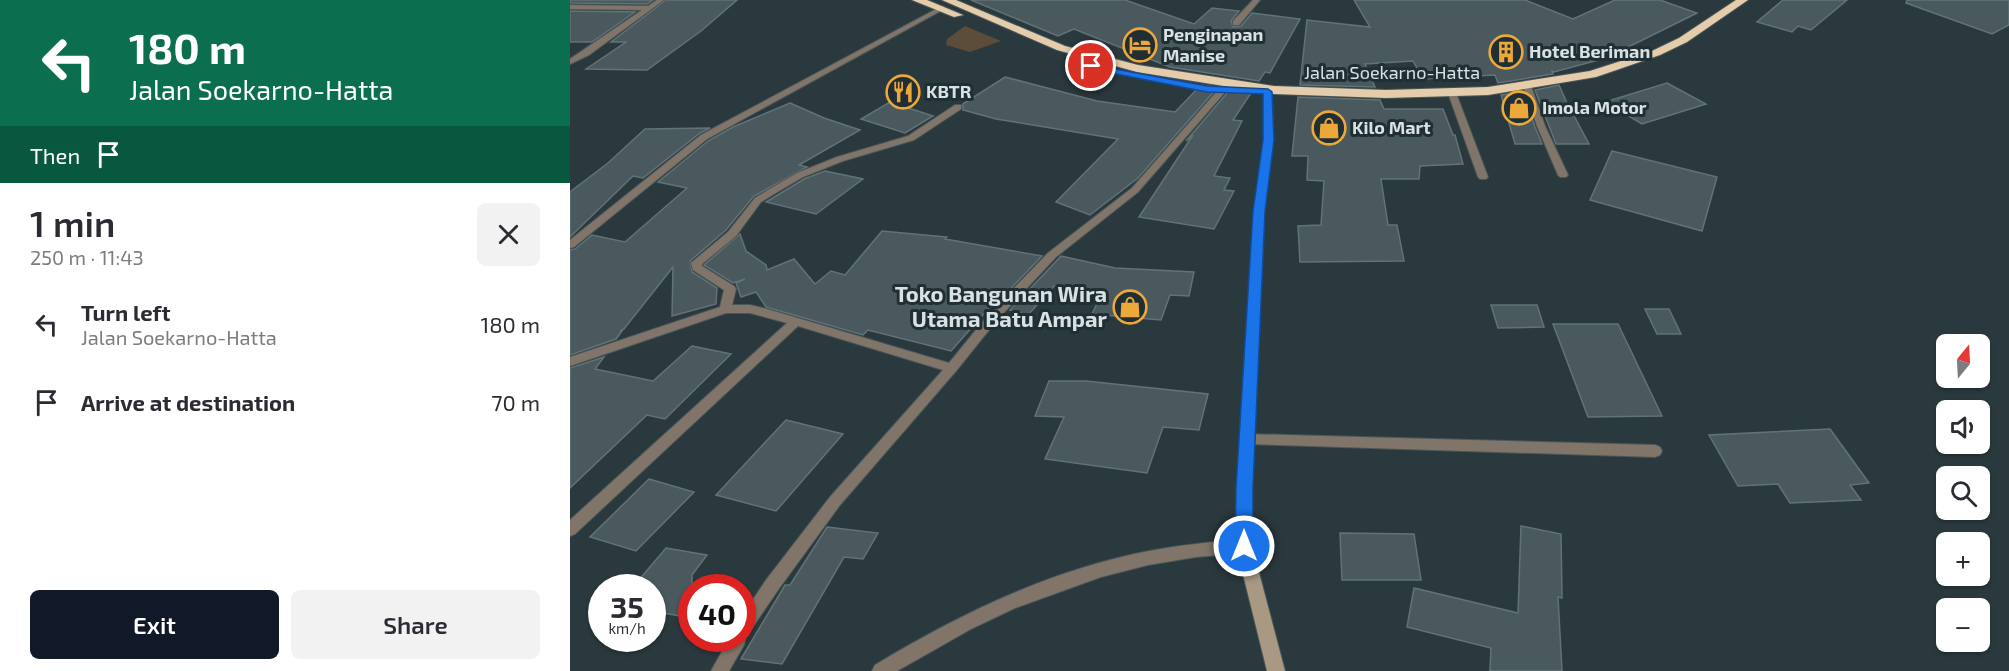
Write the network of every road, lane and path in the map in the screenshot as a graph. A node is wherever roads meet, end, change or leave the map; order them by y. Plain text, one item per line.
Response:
1 (661, 0) edge
2 (917, 0) edge
3 (1257, 0) edge
4 (1743, 0) edge
5 (944, 4) edge
6 (570, 7) edge
7 (648, 8) junction
8 (1236, 23) dead end
9 (1021, 38) junction
10 (571, 61) edge
11 (1527, 86) junction
12 (1270, 90) junction
13 (1222, 91) junction
14 (1452, 93) junction
15 (958, 107) dead end
16 (1563, 175) dead end
17 (1483, 177) dead end
18 (570, 245) edge
19 (725, 309) junction
20 (796, 322) junction
21 (570, 362) edge
22 (952, 368) junction
23 (1247, 439) junction
24 (1655, 451) dead end
25 (570, 529) edge
26 (1244, 546) junction
27 (756, 610) edge
28 (731, 652) edge
29 (720, 671) edge
30 (881, 671) edge
31 (1276, 671) edge

1 - 7 street
2 - 5 highway, Jalan Soekarno-Hatta
3 - 8 street
4 - 11 highway, Jalan Soekarno-Hatta
5 - 9 highway, Jalan Soekarno-Hatta
5 - 18 street
6 - 7 street
7 - 10 street
9 - 12 highway, Jalan Soekarno-Hatta
9 - 13 highway, Jalan Soekarno-Hatta
11 - 14 highway, Jalan Soekarno-Hatta
11 - 16 street
12 - 13 highway, Jalan Soekarno-Hatta
12 - 14 highway, Jalan Soekarno-Hatta
12 - 23 street
13 - 22 street
14 - 17 street
15 - 19 street
19 - 20 street
19 - 21 street
20 - 22 street
20 - 25 street
22 - 27 street
23 - 24 street
23 - 26 street
26 - 30 street
26 - 31 street
28 - 29 street

